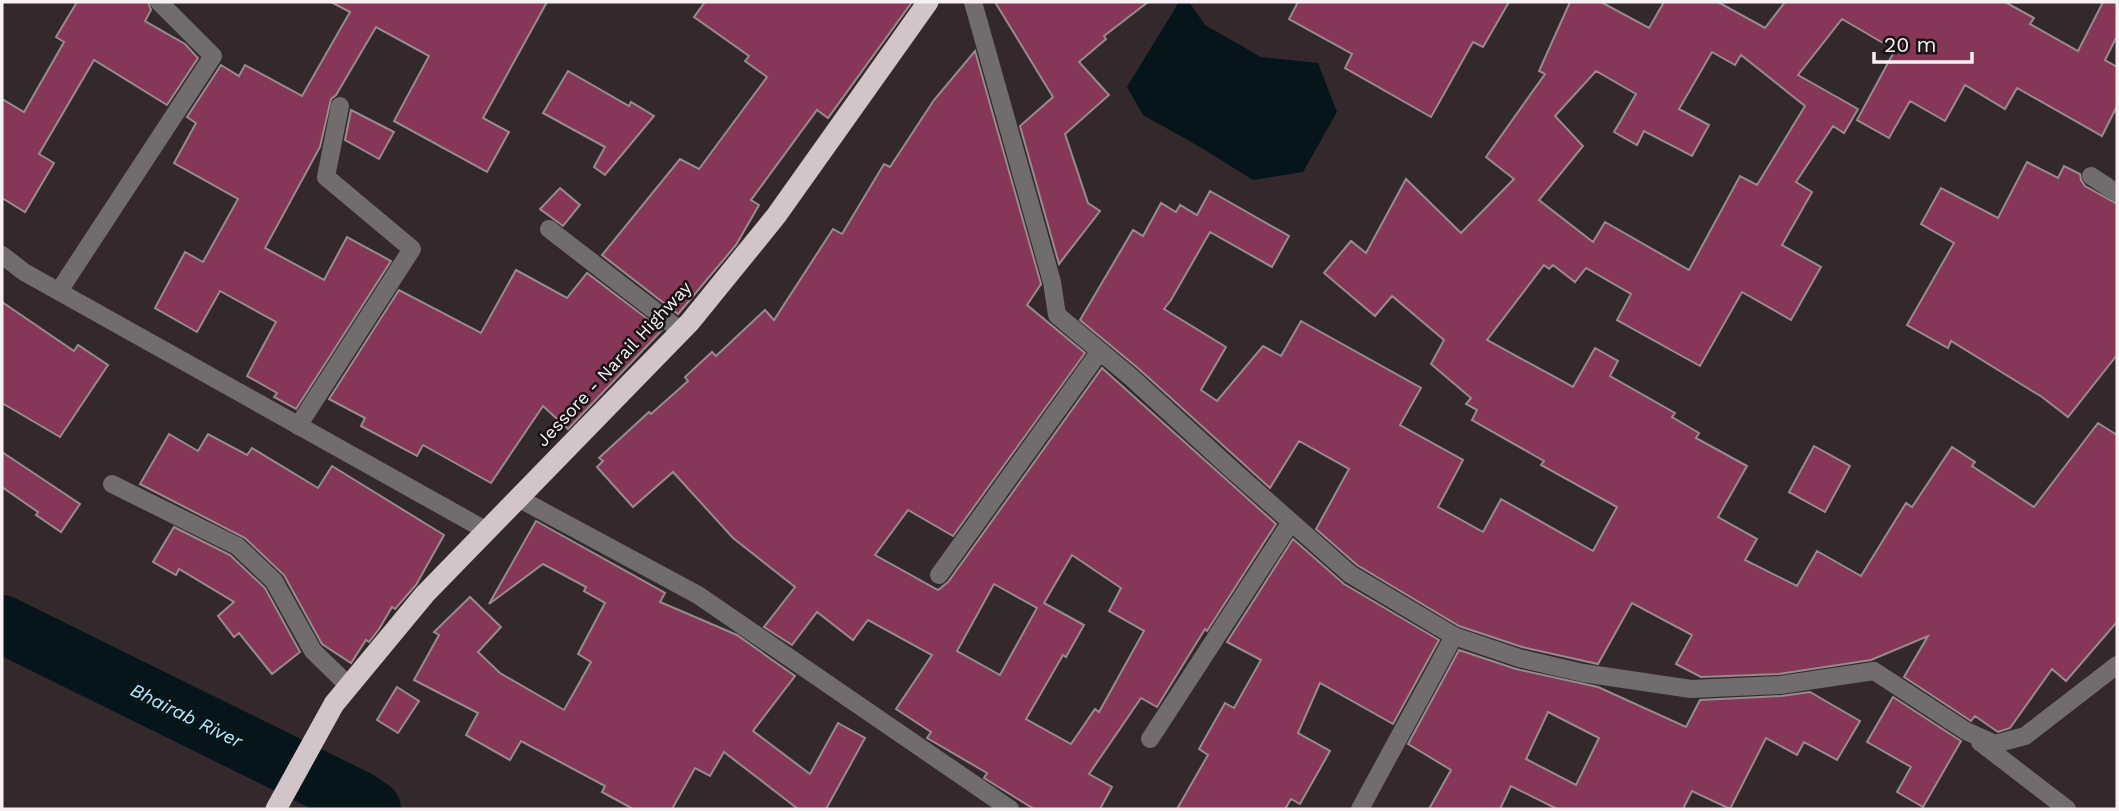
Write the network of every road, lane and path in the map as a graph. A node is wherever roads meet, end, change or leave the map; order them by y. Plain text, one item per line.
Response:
1 (159, 2) edge
2 (928, 2) edge
3 (973, 2) edge
4 (340, 106) dead end
5 (2091, 176) dead end
6 (2117, 193) edge
7 (549, 229) dead end
8 (2, 255) edge
9 (59, 292) junction
10 (681, 331) junction
11 (1100, 351) junction
12 (298, 426) junction
13 (112, 484) dead end
14 (518, 498) junction
15 (1291, 522) junction
16 (487, 531) junction
17 (939, 575) dead end
18 (1454, 636) junction
19 (2117, 665) edge
20 (349, 686) junction
21 (1966, 731) junction
22 (1150, 739) dead end
23 (276, 809) edge
24 (1010, 809) edge
25 (1360, 809) edge
26 (2067, 809) edge

1 - 9 street
2 - 10 highway, Jessore - Narail Highway
3 - 11 street
4 - 12 street
5 - 6 street
7 - 10 street
8 - 9 street
9 - 12 street
10 - 14 highway, Jessore - Narail Highway
11 - 15 street
11 - 17 street
12 - 16 street
13 - 20 street
14 - 16 highway, Jessore - Narail Highway
14 - 24 street
15 - 18 street
15 - 22 street
16 - 20 highway, Jessore - Narail Highway
18 - 21 street
18 - 25 street
19 - 21 street
20 - 23 highway, Jessore - Narail Highway
21 - 26 street

